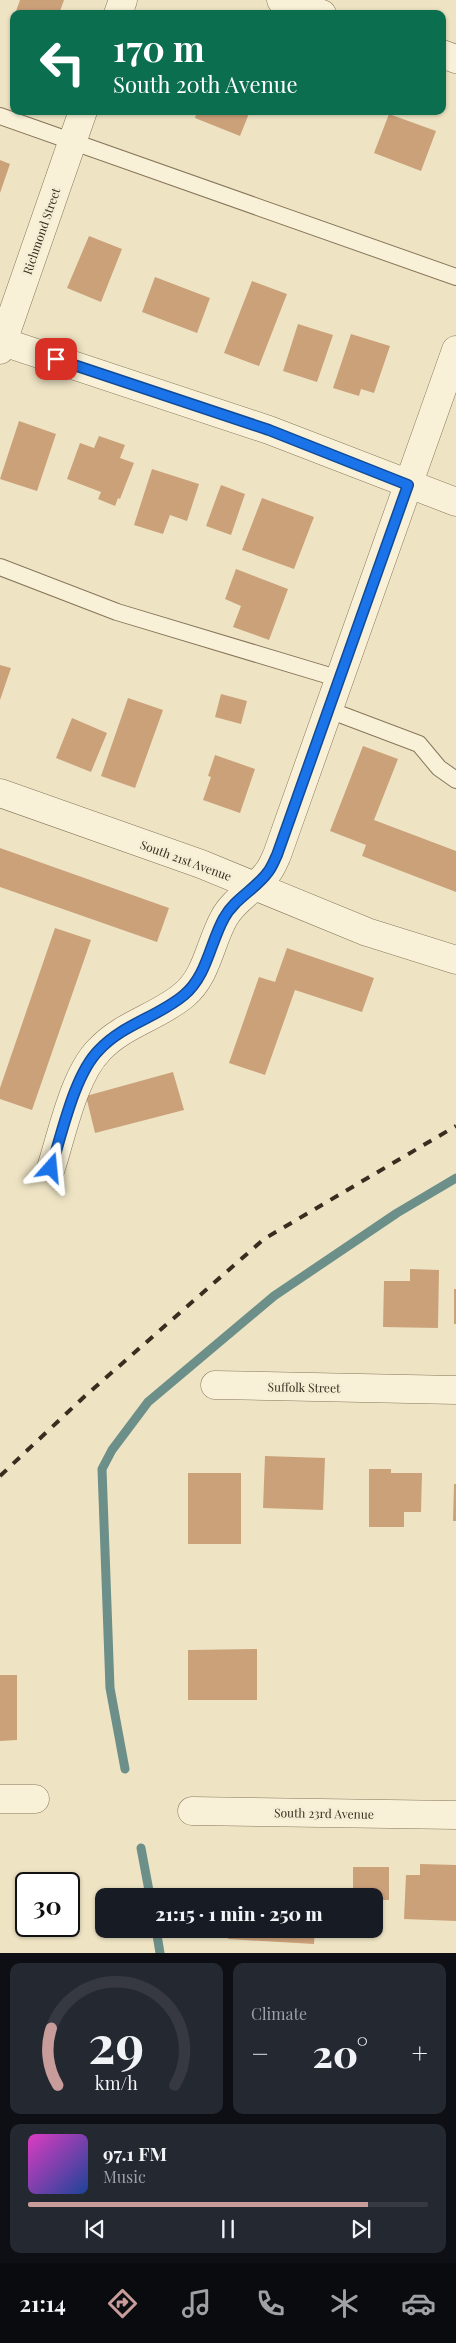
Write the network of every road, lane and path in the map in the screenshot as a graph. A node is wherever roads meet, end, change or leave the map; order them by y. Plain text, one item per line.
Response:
1 (281, 0) edge
2 (310, 10) edge
3 (82, 115) edge
4 (0, 116) edge
5 (72, 142) junction
6 (456, 277) edge
7 (1, 344) edge
8 (456, 350) edge
9 (408, 485) junction
10 (456, 502) edge
11 (0, 567) edge
12 (340, 679) junction
13 (329, 710) junction
14 (456, 780) edge
15 (0, 792) edge
16 (255, 886) junction
17 (456, 960) edge
18 (51, 1168) dead end
19 (215, 1385) dead end
20 (456, 1390) edge
21 (0, 1799) edge
22 (35, 1799) dead end
23 (192, 1811) dead end
24 (456, 1814) edge

1 - 2 street
3 - 5 street, Richmond Street
4 - 5 lane
5 - 6 lane
5 - 7 street, Richmond Street
7 - 9 street
8 - 9 street
9 - 10 street
9 - 12 street
11 - 12 lane
12 - 13 street
13 - 14 lane
13 - 16 street
15 - 16 street, South 21st Avenue
16 - 17 street, South 21st Avenue
16 - 18 street
19 - 20 street, Suffolk Street
21 - 22 street
23 - 24 street, South 23rd Avenue

